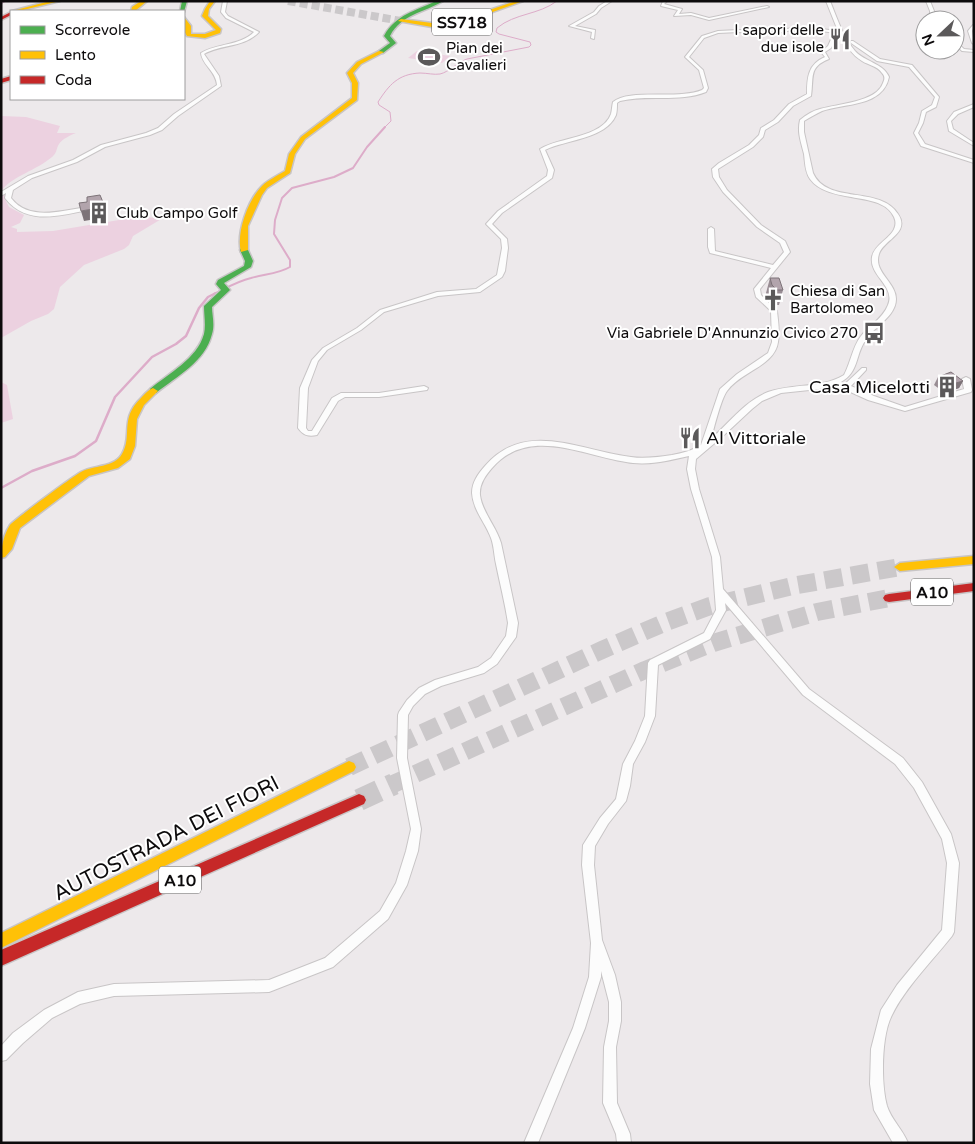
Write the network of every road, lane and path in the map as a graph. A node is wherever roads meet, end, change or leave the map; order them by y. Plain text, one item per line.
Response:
1 (58, 1) edge
2 (145, 1) edge
3 (213, 1) edge
4 (226, 1) edge
5 (441, 1) edge
6 (521, 1) edge
7 (610, 1) edge
8 (665, 1) edge
9 (828, 1) edge
10 (767, 7) dead end
11 (21, 10) edge
12 (133, 10) edge
13 (405, 17) junction
14 (185, 21) edge
15 (974, 26) edge
16 (841, 32) junction
17 (593, 38) dead end
18 (846, 41) junction
19 (974, 44) edge
20 (974, 105) edge
21 (974, 145) edge
22 (974, 162) edge
23 (14, 186) junction
24 (1, 194) edge
25 (81, 210) edge
26 (711, 230) dead end
27 (774, 267) junction
28 (864, 370) dead end
29 (966, 379) dead end
30 (837, 383) junction
31 (846, 387) junction
32 (424, 388) dead end
33 (704, 447) junction
34 (1, 554) edge
35 (974, 560) edge
36 (900, 567) tunnel mouth
37 (974, 587) edge
38 (720, 590) junction
39 (889, 598) tunnel mouth
40 (348, 767) tunnel mouth
41 (359, 800) tunnel mouth
42 (596, 940) junction
43 (1, 941) edge
44 (1, 958) edge
45 (1, 1055) edge
46 (531, 1143) edge
47 (624, 1143) edge
48 (901, 1143) edge

1 - 11 main road
2 - 12 main road
3 - 14 main road
4 - 23 street
5 - 13 main road
6 - 13 main road, SS718
7 - 17 street
8 - 10 street
9 - 16 street
13 - 34 main road
15 - 19 street
16 - 18 street
16 - 27 street
16 - 32 street
18 - 22 street
18 - 30 street
20 - 21 street
23 - 24 street
23 - 25 street
26 - 27 street
27 - 33 street
28 - 31 street
29 - 31 street
30 - 31 street
30 - 33 street
33 - 38 street
33 - 45 street
35 - 36 main road, A10
37 - 39 main road, A10
38 - 42 street
38 - 48 street
40 - 43 main road, AUTOSTRADA DEI FIORI / A10
41 - 44 main road, AUTOSTRADA DEI FIORI / A10
42 - 46 street
42 - 47 street

